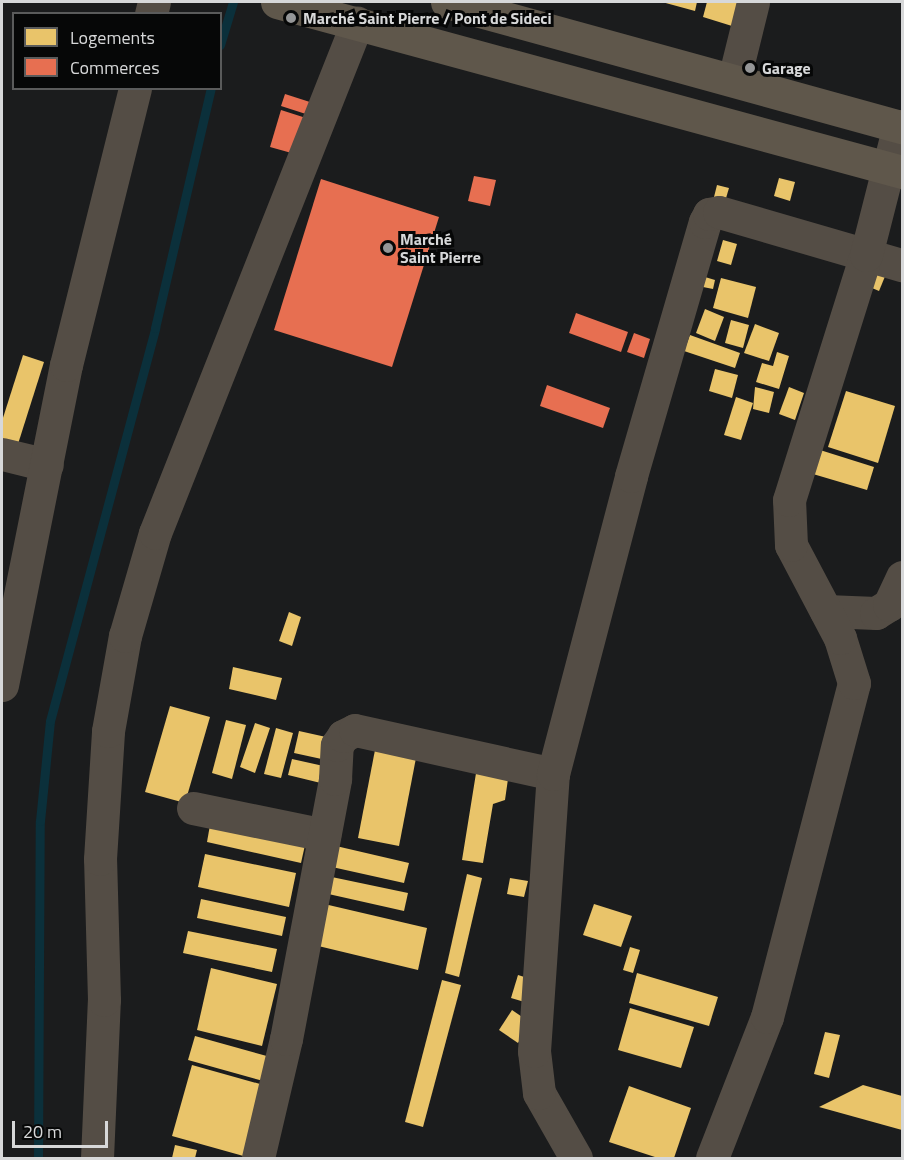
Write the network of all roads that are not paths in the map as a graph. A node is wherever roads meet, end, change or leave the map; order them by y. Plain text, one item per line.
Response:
1 (277, 2) edge
2 (447, 2) edge
3 (753, 2) edge
4 (357, 23) junction
5 (734, 79) junction
6 (135, 90) edge
7 (901, 126) edge
8 (897, 170) edge
9 (866, 255) junction
10 (903, 266) edge
11 (2, 454) edge
12 (47, 465) junction
13 (903, 577) edge
14 (826, 611) junction
15 (2, 685) edge
16 (553, 774) junction
17 (193, 808) dead end
18 (324, 835) junction
19 (97, 1158) edge
20 (258, 1158) edge
21 (576, 1158) edge
22 (712, 1158) edge

1 - 4 main road
2 - 5 main road
3 - 5 street
4 - 8 main road
4 - 19 street
5 - 7 main road
6 - 12 street
7 - 8 street
8 - 9 street
9 - 10 street
9 - 14 street
9 - 16 street
11 - 12 street
12 - 15 street
13 - 14 street
14 - 22 street
16 - 18 street
16 - 21 street
17 - 18 street
18 - 20 street

